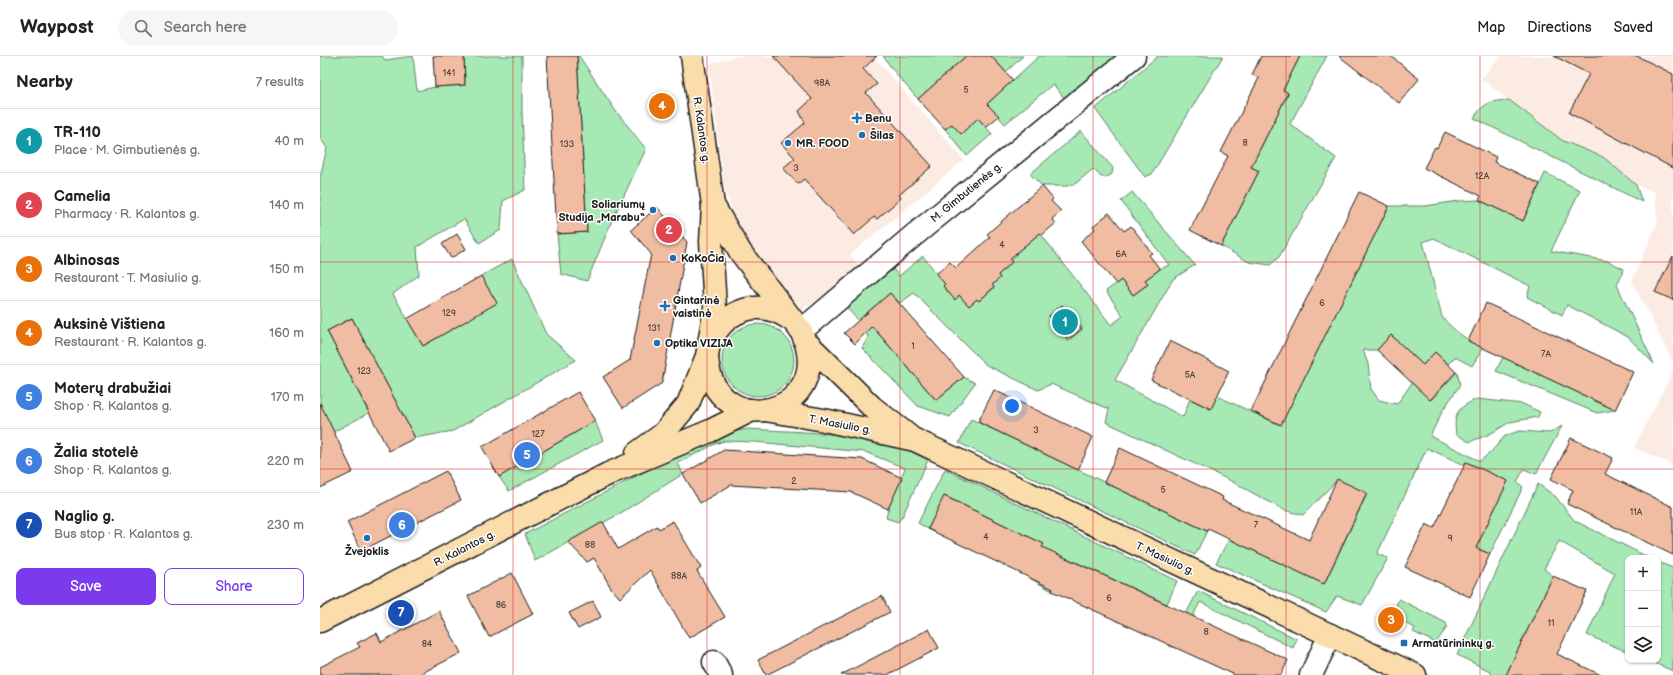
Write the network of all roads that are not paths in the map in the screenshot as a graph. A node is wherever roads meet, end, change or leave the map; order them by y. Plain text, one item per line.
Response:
1 (692, 56) edge
2 (1134, 56) edge
3 (713, 205) junction
4 (801, 332) junction
5 (708, 348) junction
6 (758, 410) junction
7 (915, 440) junction
8 (608, 474) junction
9 (320, 621) edge
10 (1330, 635) junction
11 (1311, 675) edge
12 (1415, 675) edge

1 - 3 main road, R. Kalantos g.
2 - 4 street, M. Gimbutienės g.
3 - 4 main road, R. Kalantos g.
3 - 5 main road, R. Kalantos g.
4 - 5 main road, R. Kalantos g.
4 - 6 main road, R. Kalantos g.
4 - 7 main road, T. Masiulio g.
5 - 6 main road, R. Kalantos g.
5 - 8 main road, R. Kalantos g.
6 - 7 main road, T. Masiulio g.
6 - 8 main road, R. Kalantos g.
7 - 10 main road, T. Masiulio g.
8 - 9 main road, R. Kalantos g.
10 - 11 street
10 - 12 main road, T. Masiulio g.

